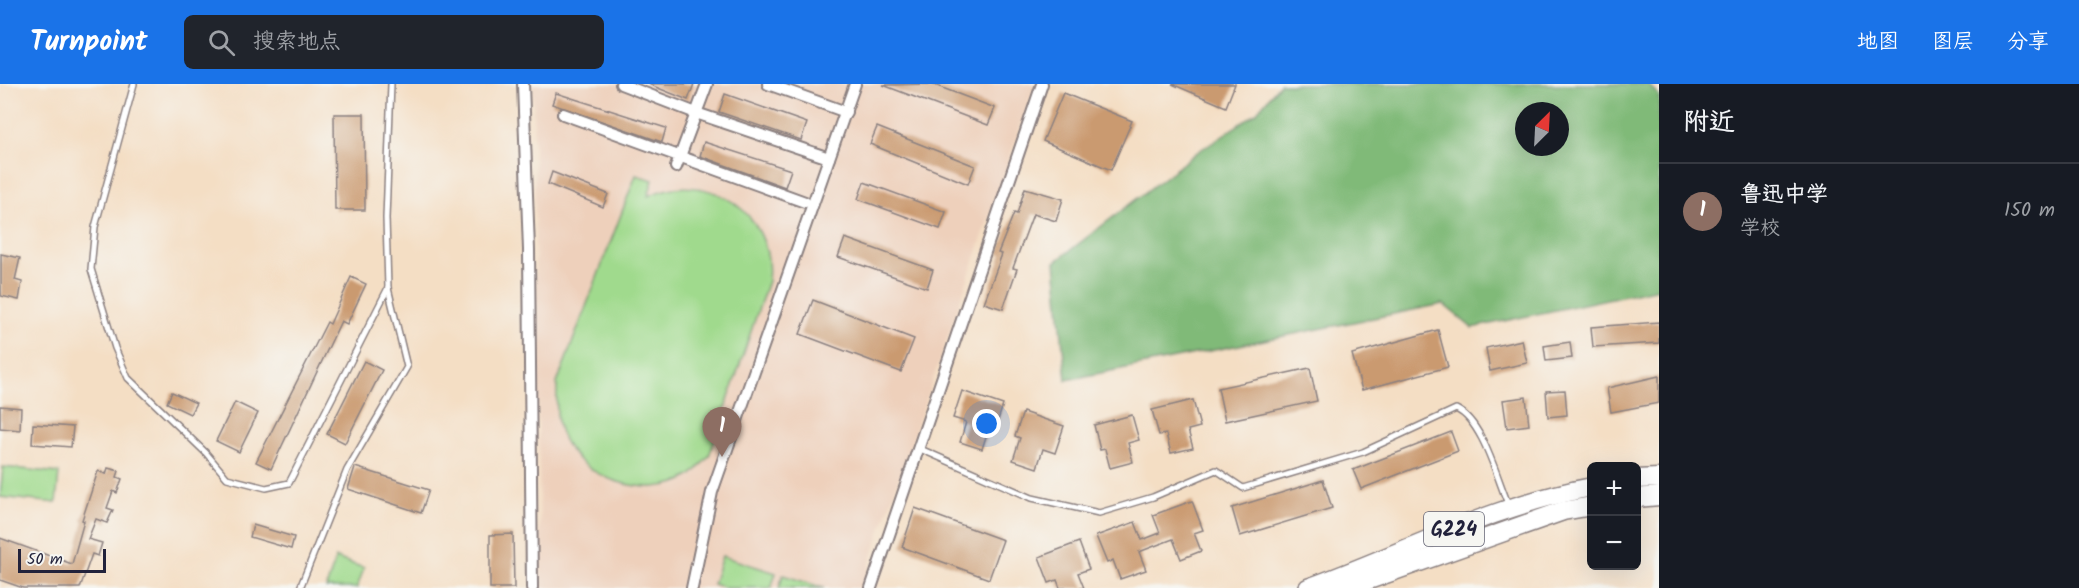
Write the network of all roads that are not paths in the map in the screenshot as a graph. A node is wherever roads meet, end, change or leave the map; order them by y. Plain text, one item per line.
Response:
1 (134, 84) edge
2 (391, 84) edge
3 (523, 84) edge
4 (621, 84) edge
5 (707, 84) edge
6 (768, 84) edge
7 (855, 84) edge
8 (1042, 84) edge
9 (846, 112) junction
10 (696, 113) junction
11 (563, 114) dead end
12 (829, 158) junction
13 (678, 162) junction
14 (805, 202) dead end
15 (388, 288) junction
16 (918, 448) junction
17 (1659, 478) edge
18 (1641, 479) edge
19 (1587, 488) edge
20 (1659, 496) edge
21 (1641, 498) edge
22 (1587, 507) edge
23 (1510, 508) junction
24 (300, 588) edge
25 (532, 588) edge
26 (692, 588) edge
27 (871, 588) edge
28 (1308, 588) edge
29 (1346, 588) edge

1 - 15 lane
2 - 15 lane
3 - 25 street
4 - 10 street
5 - 10 street
6 - 9 street
7 - 9 street
8 - 16 street
9 - 12 street
10 - 12 street
10 - 13 street
11 - 13 street
12 - 26 street
13 - 14 street
15 - 24 lane
16 - 23 lane
16 - 27 street
17 - 18 highway
19 - 23 highway, G224
20 - 21 highway
22 - 29 highway, G224
23 - 28 highway, G224

